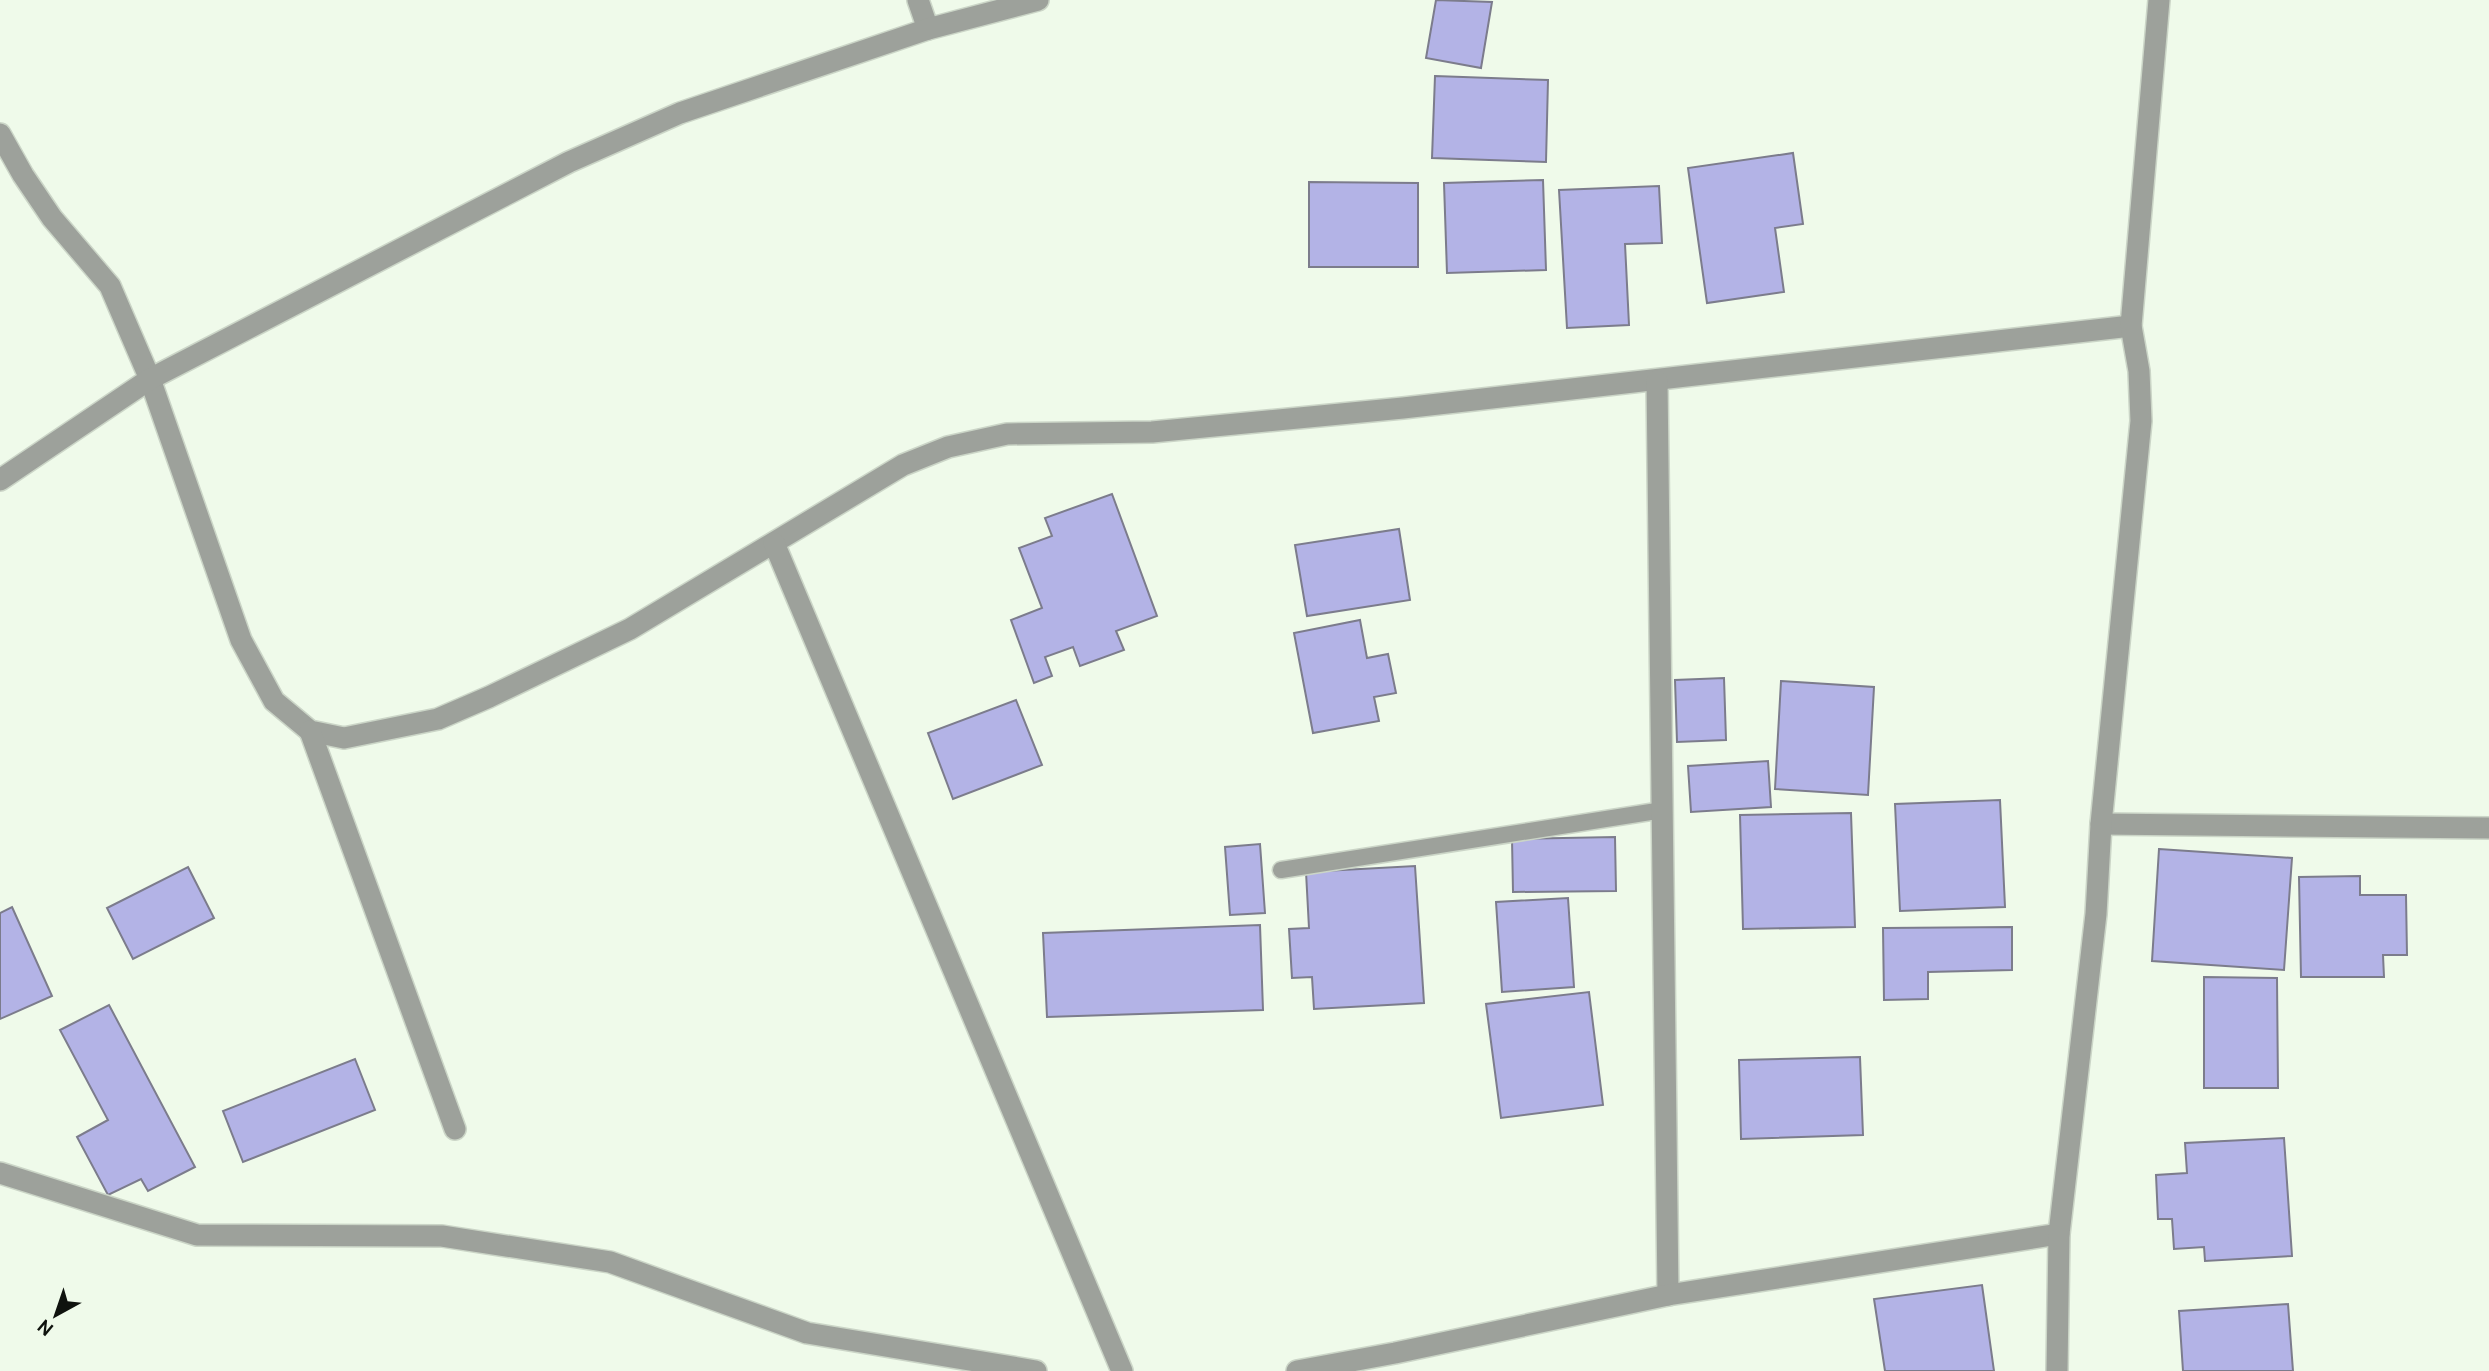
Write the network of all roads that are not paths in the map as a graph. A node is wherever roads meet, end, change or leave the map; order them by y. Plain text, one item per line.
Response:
1 (918, 0) edge
2 (1038, 0) edge
3 (2159, 0) edge
4 (928, 29) junction
5 (0, 134) edge
6 (2132, 326) junction
7 (150, 379) junction
8 (1657, 381) junction
9 (0, 480) edge
10 (774, 543) junction
11 (310, 731) junction
12 (1662, 810) junction
13 (2101, 824) junction
14 (2489, 828) edge
15 (1281, 870) dead end
16 (455, 1129) dead end
17 (0, 1173) edge
18 (2059, 1234) junction
19 (1668, 1295) junction
20 (1036, 1371) edge
21 (1122, 1371) edge
22 (1297, 1371) edge
23 (2057, 1371) edge

1 - 4 street
2 - 4 street
3 - 6 street
4 - 7 street
5 - 7 street
6 - 8 street
6 - 13 street
7 - 9 street
7 - 11 street
8 - 10 street
8 - 12 street
10 - 11 street
10 - 21 street
11 - 16 street
12 - 15 lane
12 - 19 street
13 - 14 street
13 - 18 street
17 - 20 street
18 - 19 street
18 - 23 street
19 - 22 street

